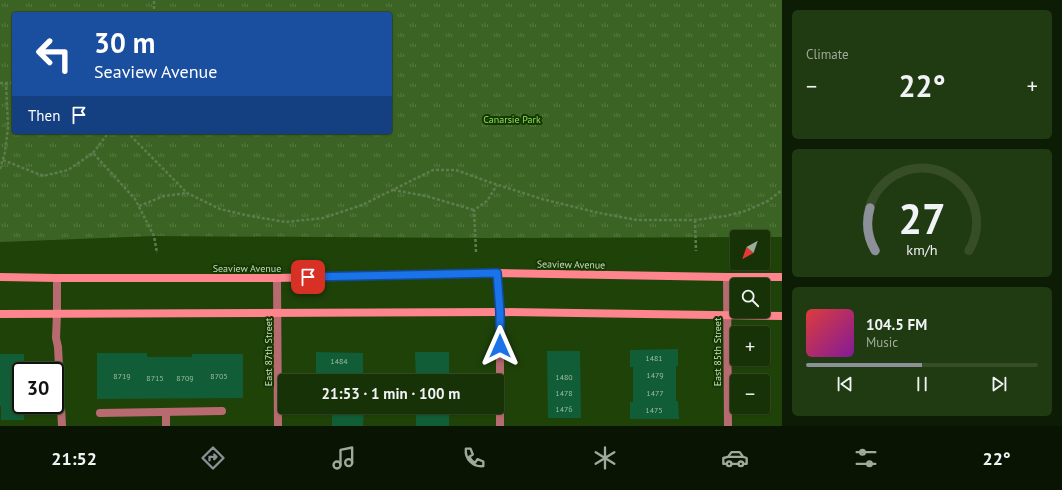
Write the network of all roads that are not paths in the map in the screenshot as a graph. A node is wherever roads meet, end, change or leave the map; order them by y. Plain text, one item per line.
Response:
1 (497, 273) junction
2 (0, 277) edge
3 (727, 277) junction
4 (782, 277) edge
5 (57, 278) junction
6 (277, 278) junction
7 (278, 312) junction
8 (500, 312) junction
9 (57, 313) junction
10 (0, 314) edge
11 (727, 315) junction
12 (782, 316) edge
13 (222, 411) dead end
14 (166, 412) junction
15 (100, 413) dead end
16 (62, 426) edge
17 (166, 426) edge
18 (278, 426) edge
19 (500, 426) edge
20 (728, 426) edge

1 - 3 street, Seaview Avenue
1 - 6 street, Seaview Avenue
1 - 8 street
2 - 5 street, Seaview Avenue
3 - 4 street, Seaview Avenue
3 - 11 street, East 85th Street
5 - 6 street, Seaview Avenue
5 - 9 street
6 - 7 street, East 87th Street
7 - 8 street
7 - 9 street
7 - 18 street, East 87th Street
8 - 11 street
8 - 19 street
9 - 10 street
9 - 16 street
11 - 12 street
11 - 20 street, East 85th Street
13 - 14 street
14 - 15 street
14 - 17 street

